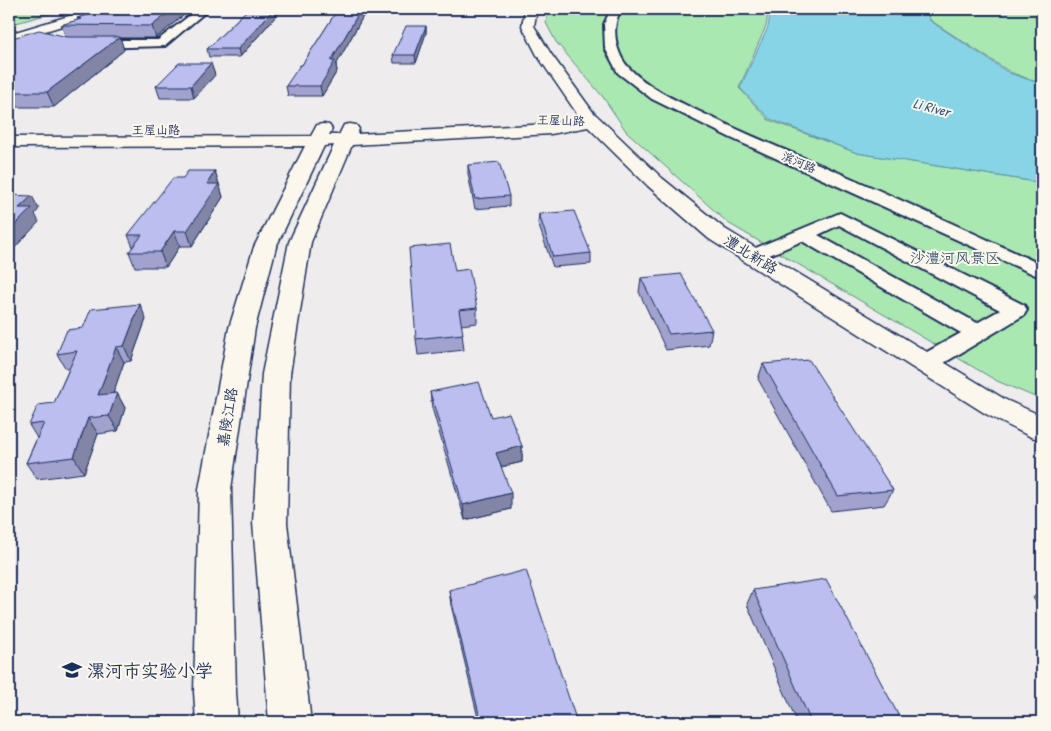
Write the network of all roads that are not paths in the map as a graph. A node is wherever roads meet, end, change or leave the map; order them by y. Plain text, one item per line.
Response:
1 (86, 9) edge
2 (104, 9) edge
3 (204, 9) edge
4 (531, 9) edge
5 (617, 9) edge
6 (9, 32) edge
7 (22, 34) junction
8 (9, 38) edge
9 (47, 39) edge
10 (82, 44) edge
11 (591, 121) junction
12 (9, 130) edge
13 (334, 135) junction
14 (9, 142) edge
15 (802, 234) junction
16 (753, 256) junction
17 (1042, 272) edge
18 (978, 333) junction
19 (926, 363) junction
20 (1042, 429) edge
21 (217, 722) edge
22 (290, 722) edge

1 - 6 street
2 - 7 street
3 - 10 street
4 - 11 street, 澧北新路
5 - 17 street, 滨河路
7 - 8 street
7 - 9 street
11 - 13 street, 王屋山路
11 - 16 street, 澧北新路
12 - 13 street, 王屋山路
13 - 14 street, 王屋山路
13 - 21 street, 嘉陵江路
13 - 22 street
15 - 16 street
15 - 18 street
15 - 18 street
16 - 19 street, 澧北新路
18 - 19 street
19 - 20 street, 澧北新路

